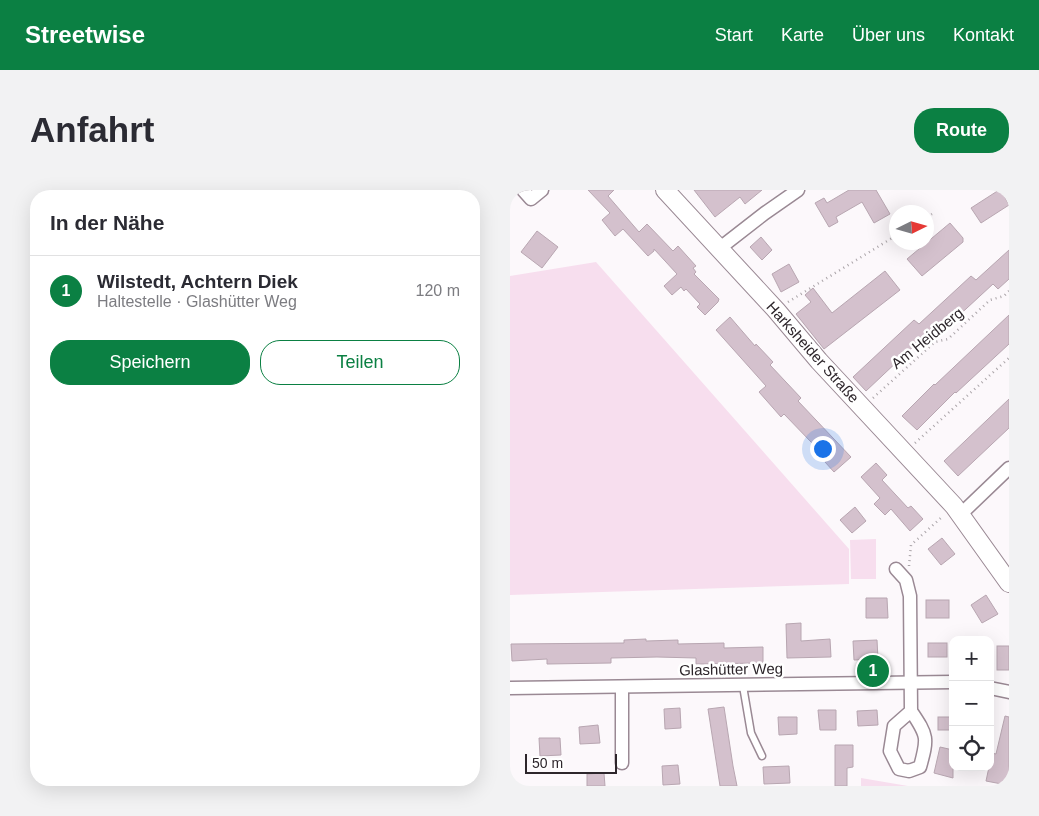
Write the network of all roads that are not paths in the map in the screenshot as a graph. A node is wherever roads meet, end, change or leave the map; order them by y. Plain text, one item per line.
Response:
1 (523, 190) edge
2 (542, 190) edge
3 (665, 190) edge
4 (798, 190) edge
5 (720, 248) junction
6 (1009, 468) edge
7 (957, 511) junction
8 (896, 569) dead end
9 (1009, 583) edge
10 (949, 682) edge
11 (912, 683) junction
12 (743, 686) junction
13 (622, 687) junction
14 (510, 688) edge
15 (994, 689) edge
16 (1009, 692) edge
17 (912, 711) dead end
18 (762, 756) dead end
19 (622, 763) dead end

1 - 2 street
3 - 5 street, Harksheider Straße
4 - 5 street
5 - 7 street, Harksheider Straße
6 - 7 street
7 - 9 street, Harksheider Straße
8 - 11 street
10 - 11 street, Glashütter Weg
11 - 12 street, Glashütter Weg
11 - 17 street
12 - 13 street, Glashütter Weg
12 - 18 lane
13 - 14 street, Glashütter Weg
13 - 19 street
15 - 16 street

